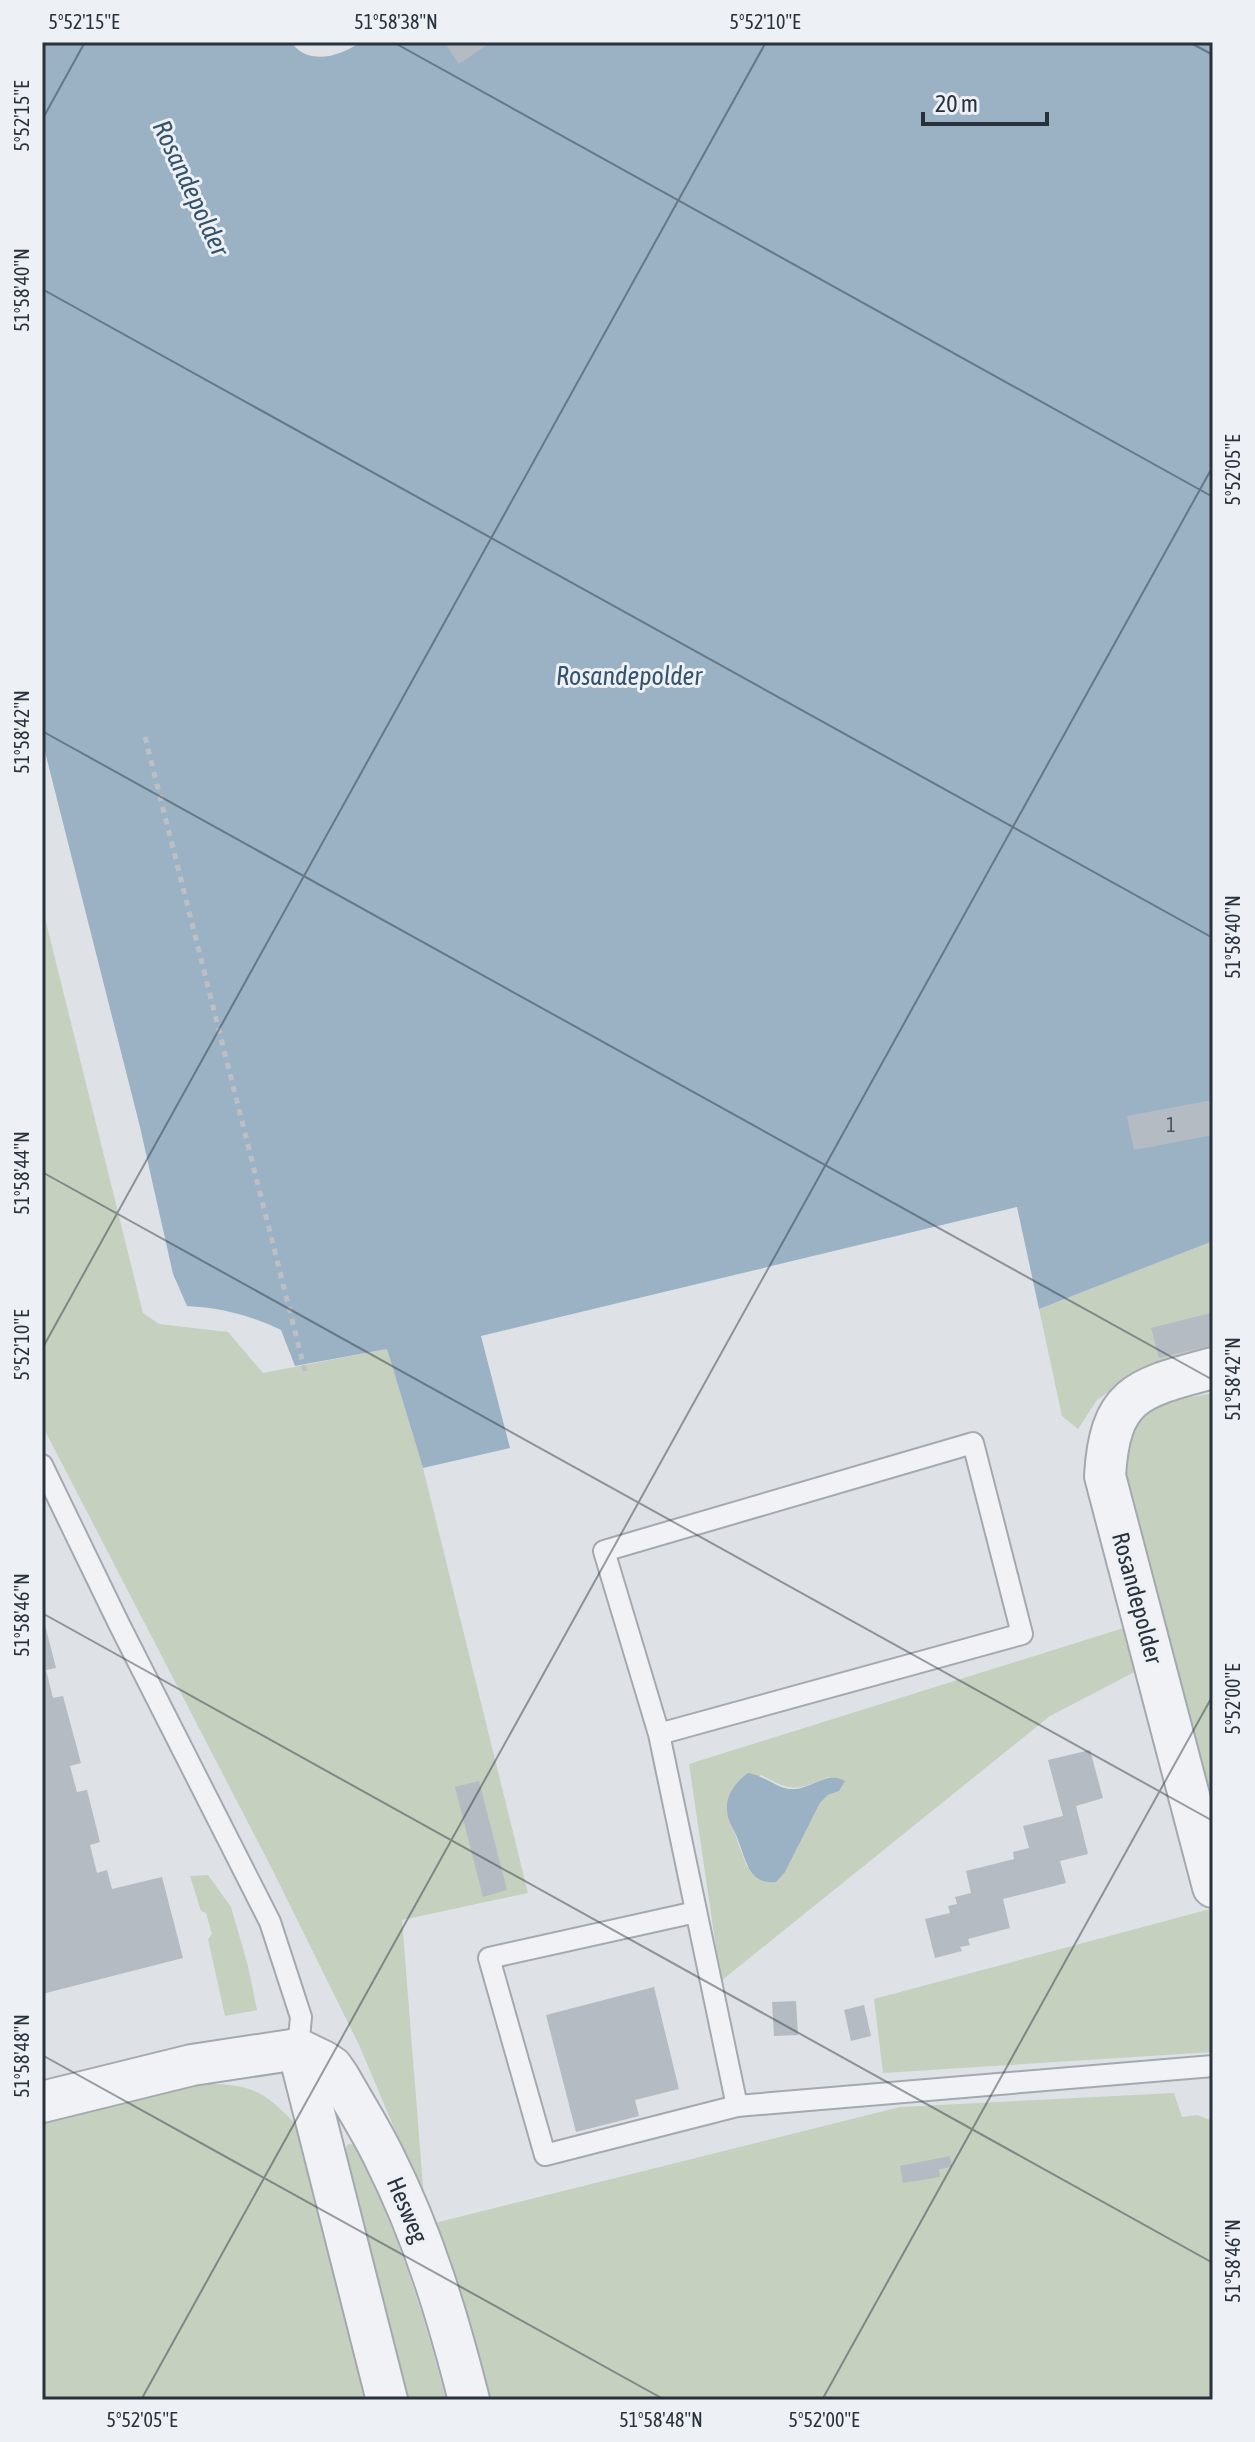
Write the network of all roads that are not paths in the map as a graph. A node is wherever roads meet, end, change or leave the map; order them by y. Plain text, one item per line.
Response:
1 (1213, 1368) edge
2 (42, 1465) edge
3 (659, 1734) junction
4 (1213, 1887) edge
5 (696, 1912) junction
6 (298, 2049) junction
7 (1213, 2066) edge
8 (42, 2102) edge
9 (737, 2106) junction
10 (387, 2400) edge
11 (469, 2400) edge

1 - 4 street, Rosandepolder
2 - 6 lane
3 - 3 lane
3 - 5 lane
5 - 9 lane
5 - 9 lane
6 - 8 street
6 - 10 street
6 - 11 street, Hesweg
7 - 9 lane

